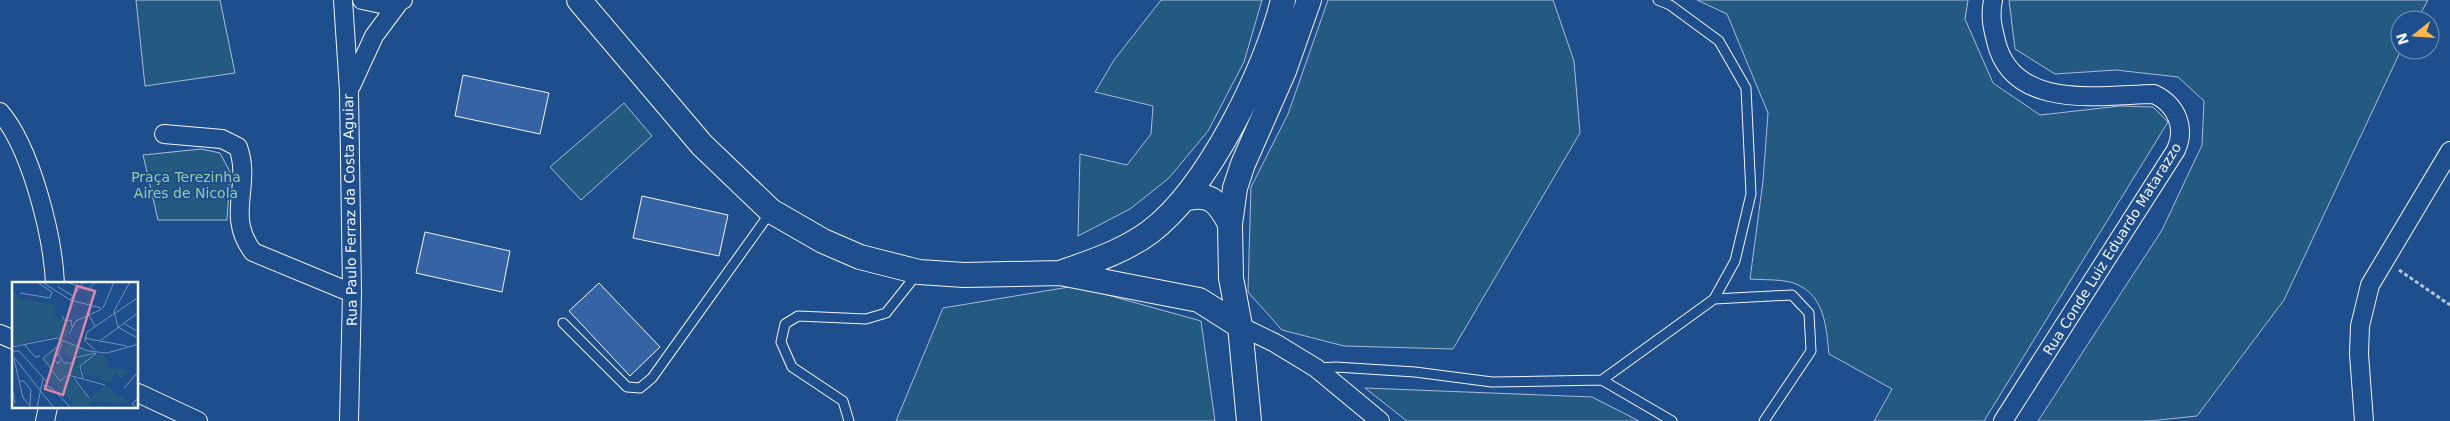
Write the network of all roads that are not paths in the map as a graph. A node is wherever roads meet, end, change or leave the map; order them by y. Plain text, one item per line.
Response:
1 (343, 0) edge
2 (362, 0) edge
3 (579, 0) edge
4 (1283, 0) edge
5 (1309, 0) edge
6 (1658, 0) edge
7 (1993, 0) edge
8 (402, 1) edge
9 (349, 91) junction
10 (0, 112) edge
11 (164, 134) dead end
12 (2450, 151) edge
13 (1184, 199) junction
14 (772, 211) junction
15 (1230, 224) junction
16 (1128, 247) junction
17 (919, 272) junction
18 (1060, 273) junction
19 (1231, 278) junction
20 (55, 282) edge
21 (1131, 287) junction
22 (352, 292) junction
23 (1714, 299) junction
24 (1199, 300) junction
25 (563, 322) dead end
26 (1240, 326) junction
27 (0, 334) edge
28 (12, 339) edge
29 (1316, 368) junction
30 (1602, 380) junction
31 (139, 394) edge
32 (48, 408) edge
33 (44, 421) edge
34 (198, 421) edge
35 (349, 421) edge
36 (849, 421) edge
37 (1249, 421) edge
38 (1380, 421) edge
39 (1672, 421) edge
40 (1764, 421) edge
41 (2004, 421) edge
42 (2364, 421) edge

1 - 9 street, Rua Paulo Ferraz da Costa Aguiar
2 - 8 street
3 - 14 main road
4 - 13 main road
5 - 15 main road
6 - 23 lane
7 - 41 street, Rua Conde Luiz Eduardo Matarazzo
8 - 9 street
9 - 22 street, Rua Paulo Ferraz da Costa Aguiar
10 - 20 street
11 - 22 street
12 - 42 street
13 - 15 main road
13 - 16 main road
14 - 17 main road
14 - 25 lane
15 - 19 main road
16 - 18 main road
16 - 21 main road
17 - 18 main road
17 - 36 lane
18 - 21 main road
19 - 24 main road
19 - 26 main road
21 - 24 main road
22 - 35 street, Rua Paulo Ferraz da Costa Aguiar
23 - 30 lane
23 - 40 lane
24 - 26 main road
26 - 29 street
26 - 37 main road
27 - 28 street
29 - 30 lane
29 - 38 street
30 - 39 lane
31 - 34 street
32 - 33 street

